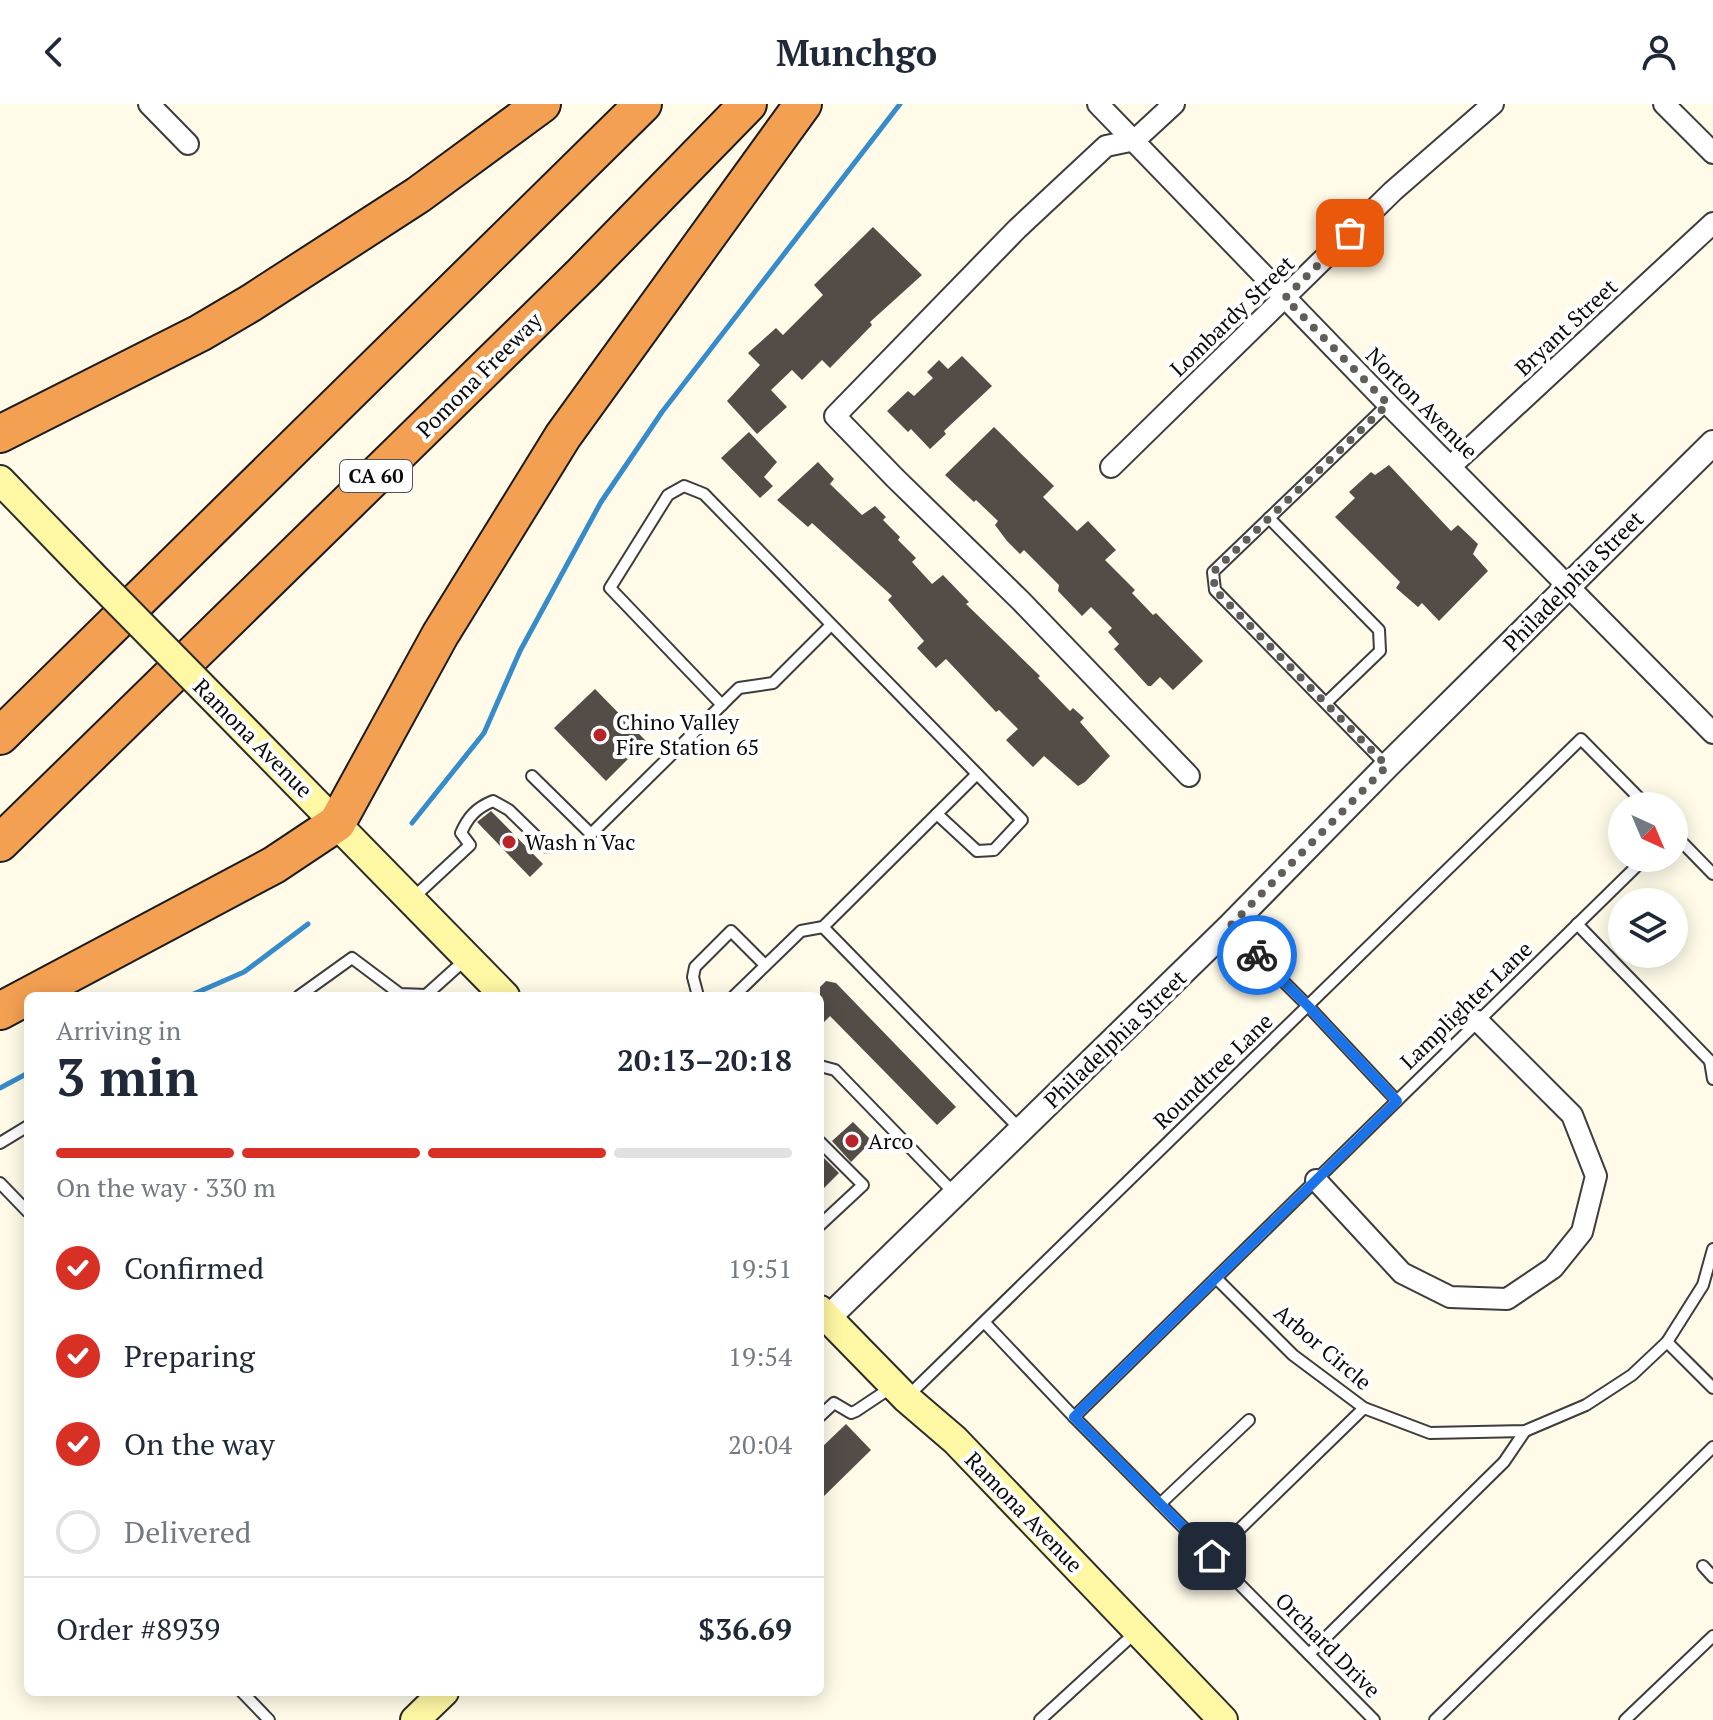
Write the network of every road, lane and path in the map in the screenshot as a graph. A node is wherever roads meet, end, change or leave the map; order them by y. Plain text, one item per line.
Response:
1 (149, 104) edge
2 (542, 104) edge
3 (643, 104) edge
4 (748, 104) edge
5 (803, 104) edge
6 (1098, 104) edge
7 (1174, 104) edge
8 (1493, 104) edge
9 (1664, 104) edge
10 (1135, 140) junction
11 (188, 144) dead end
12 (1713, 153) edge
13 (1713, 223) edge
14 (1285, 298) junction
15 (1388, 404) junction
16 (0, 434) edge
17 (1713, 443) edge
18 (1451, 466) junction
19 (1111, 467) dead end
20 (0, 480) edge
21 (1269, 518) junction
22 (1568, 586) junction
23 (831, 625) junction
24 (1326, 703) junction
25 (722, 705) junction
26 (1713, 733) edge
27 (0, 736) edge
28 (1387, 766) junction
29 (977, 774) junction
30 (532, 776) dead end
31 (1189, 776) dead end
32 (1633, 792) edge
33 (937, 814) junction
34 (337, 823) junction
35 (0, 843) edge
36 (547, 847) dead end
37 (1688, 848) edge
38 (1631, 872) edge
39 (1713, 874) edge
40 (412, 900) junction
41 (1577, 924) junction
42 (823, 927) junction
43 (1229, 927) junction
44 (467, 957) junction
45 (765, 965) junction
46 (36, 992) edge
47 (305, 992) edge
48 (397, 992) edge
49 (429, 992) edge
50 (501, 992) edge
51 (697, 992) edge
52 (738, 992) edge
53 (24, 998) edge
54 (1308, 1006) junction
55 (0, 1011) edge
56 (1478, 1021) junction
57 (1712, 1062) edge
58 (824, 1067) edge
59 (1713, 1079) edge
60 (1397, 1101) junction
61 (24, 1128) edge
62 (1021, 1131) junction
63 (0, 1143) edge
64 (824, 1146) edge
65 (1316, 1180) junction
66 (0, 1183) edge
67 (956, 1194) junction
68 (24, 1208) edge
69 (824, 1221) edge
70 (1713, 1249) edge
71 (1216, 1278) junction
72 (824, 1317) edge
73 (824, 1319) edge
74 (985, 1323) junction
75 (1667, 1342) junction
76 (1713, 1388) edge
77 (900, 1392) junction
78 (1364, 1408) junction
79 (824, 1412) edge
80 (1074, 1417) junction
81 (1249, 1420) dead end
82 (1525, 1431) junction
83 (1713, 1447) edge
84 (1160, 1504) junction
85 (1212, 1556) junction
86 (1703, 1566) dead end
87 (1713, 1577) edge
88 (1137, 1630) junction
89 (1713, 1636) edge
90 (1309, 1654) junction
91 (246, 1696) edge
92 (440, 1696) edge
93 (269, 1720) edge
94 (415, 1720) edge
95 (1040, 1720) edge
96 (1223, 1720) edge
97 (1374, 1720) edge
98 (1435, 1720) edge
99 (1625, 1720) edge

1 - 11 street
2 - 16 highway
3 - 27 highway
4 - 35 highway, Pomona Freeway / CA 60
5 - 34 highway
6 - 10 street, Norton Avenue
7 - 10 street
8 - 14 street, Lombardy Street
9 - 12 street
10 - 14 street, Norton Avenue
10 - 31 street
13 - 18 street, Bryant Street
14 - 15 street, Norton Avenue
14 - 19 street, Lombardy Street
15 - 18 street, Norton Avenue
15 - 21 lane
17 - 22 street, Philadelphia Street
18 - 22 street, Norton Avenue
20 - 34 main road, Ramona Avenue, bridge
21 - 24 lane
21 - 24 lane
22 - 26 street, Norton Avenue
22 - 28 street, Philadelphia Street
23 - 25 lane
23 - 25 lane
23 - 29 lane
24 - 28 lane
25 - 30 lane
28 - 43 street, Philadelphia Street
29 - 33 lane
29 - 33 lane
32 - 54 lane, Roundtree Lane
33 - 42 lane
34 - 40 main road, Ramona Avenue
34 - 46 highway
36 - 40 lane
37 - 39 lane
38 - 41 lane, Lamplighter Lane
40 - 44 main road, Ramona Avenue
41 - 56 lane, Lamplighter Lane
41 - 57 lane
42 - 45 lane
42 - 62 lane
43 - 54 lane
43 - 62 street, Philadelphia Street
44 - 49 lane
44 - 50 main road, Ramona Avenue
45 - 51 lane
45 - 52 lane
47 - 48 lane
53 - 55 highway
54 - 60 lane
54 - 74 lane, Roundtree Lane
56 - 60 lane, Lamplighter Lane
56 - 65 street
57 - 59 lane
58 - 67 lane
60 - 65 lane, Lamplighter Lane
61 - 63 lane
62 - 67 street, Philadelphia Street
64 - 69 lane
65 - 71 lane, Lamplighter Lane
66 - 68 lane
67 - 72 street, Philadelphia Street
70 - 75 lane, Arbor Circle
71 - 78 lane, Arbor Circle
71 - 80 lane, Lamplighter Lane
73 - 77 main road, Ramona Avenue
74 - 77 lane, Roundtree Lane
74 - 80 lane, Orchard Drive
75 - 76 lane
75 - 82 lane, Arbor Circle
77 - 79 lane, Roundtree Lane
77 - 88 main road, Ramona Avenue
78 - 82 lane, Arbor Circle
78 - 85 lane
80 - 84 lane, Orchard Drive
81 - 84 lane
82 - 90 lane
83 - 98 lane
84 - 85 lane, Orchard Drive
85 - 90 lane, Orchard Drive
86 - 87 lane
88 - 95 lane
88 - 96 main road, Ramona Avenue
89 - 99 lane
90 - 97 lane, Orchard Drive
91 - 93 lane
92 - 94 main road

